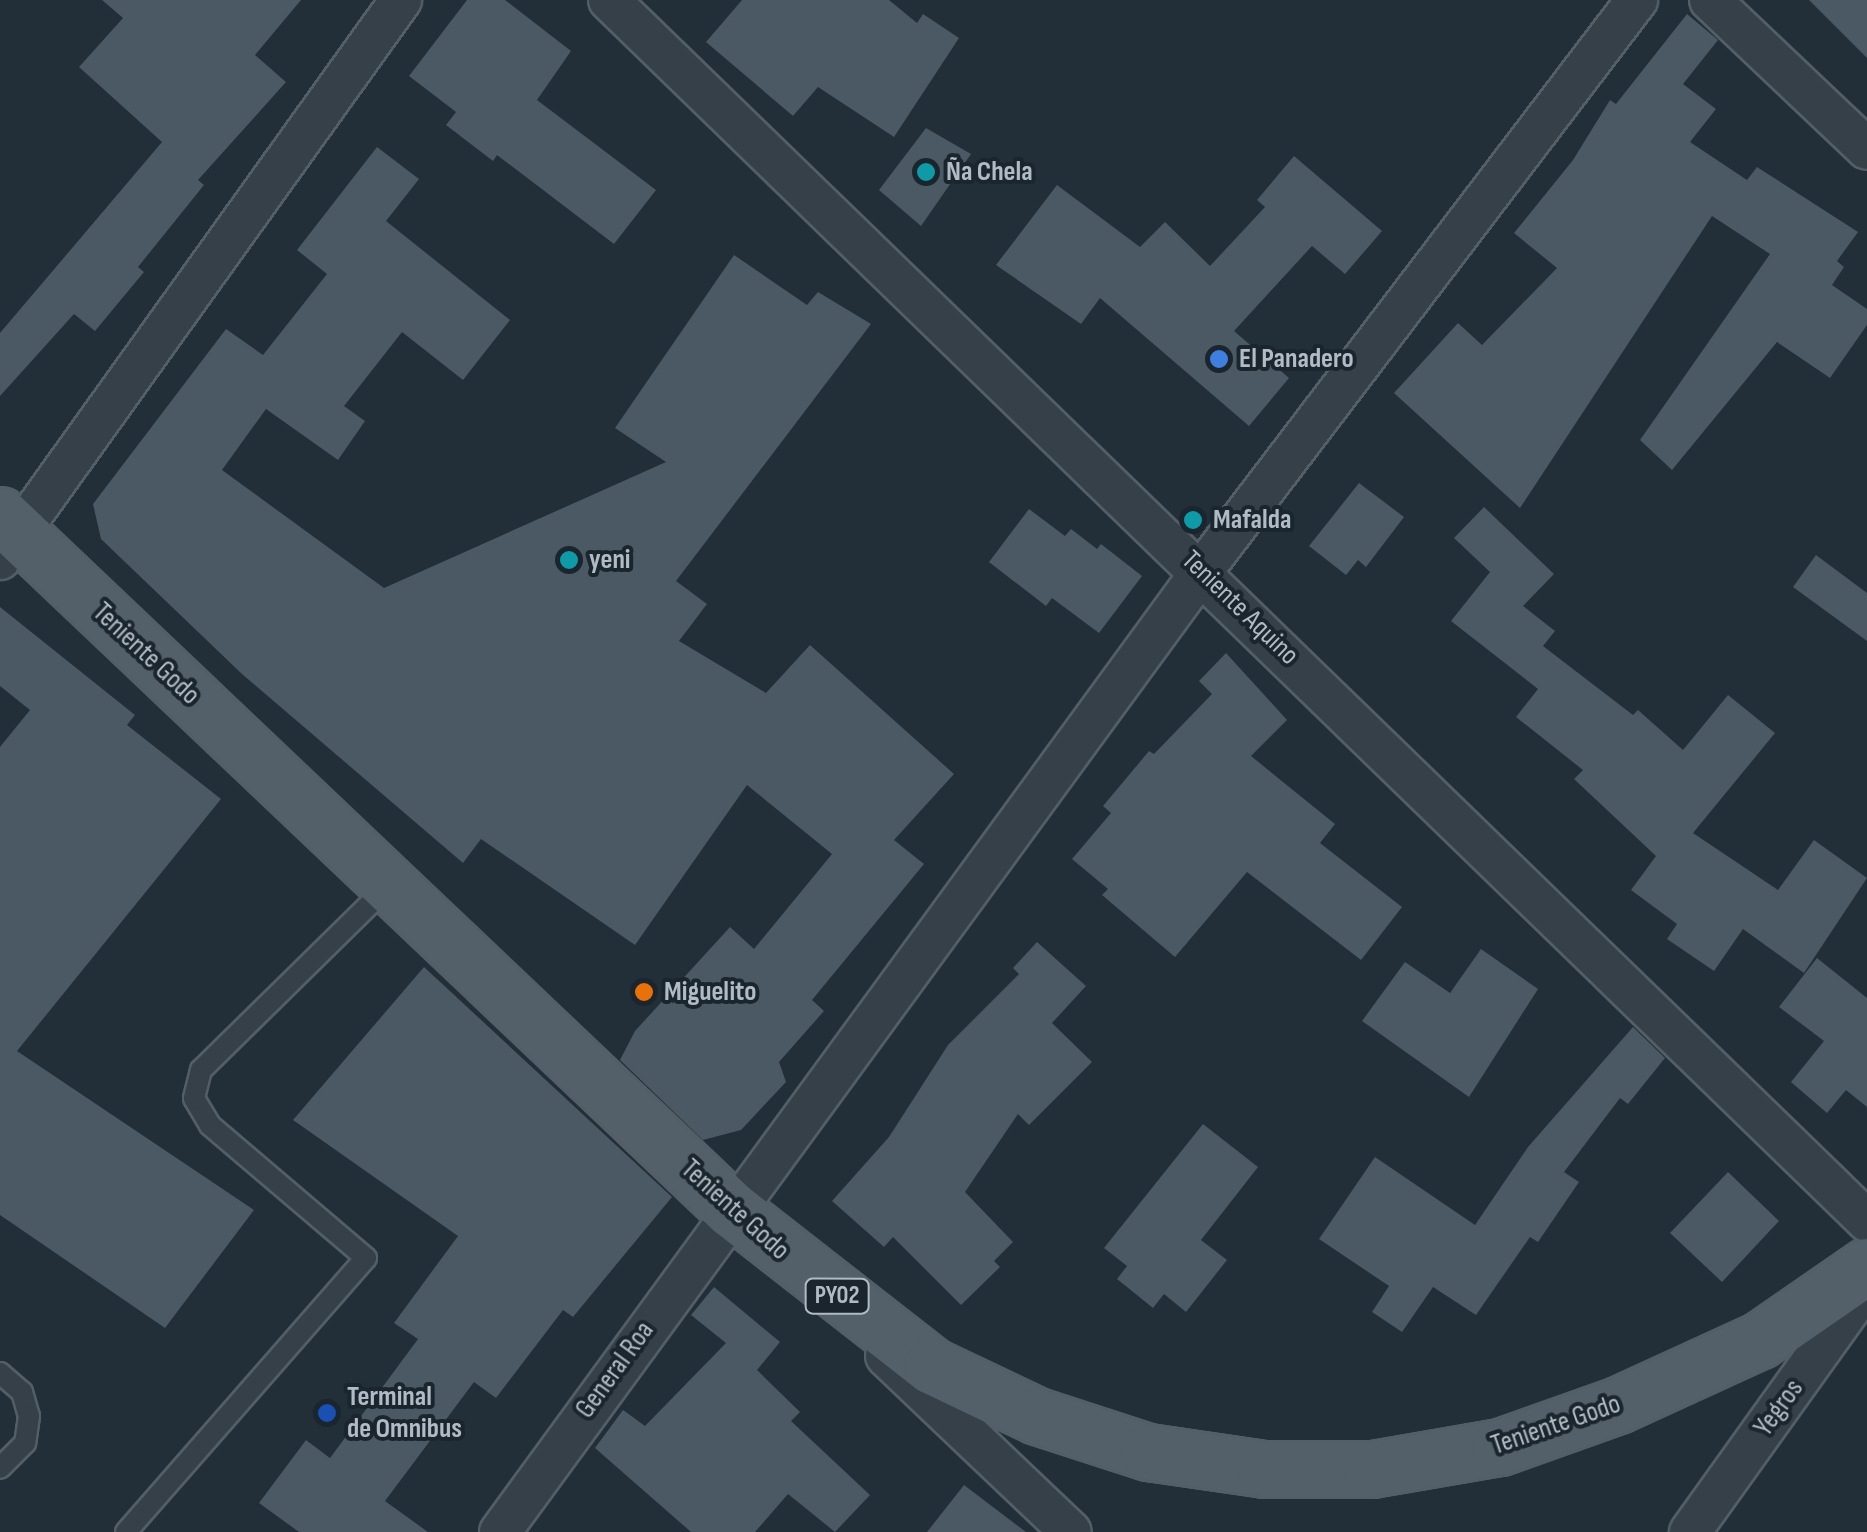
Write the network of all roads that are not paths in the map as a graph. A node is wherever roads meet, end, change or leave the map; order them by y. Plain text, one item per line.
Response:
1 (402, 0) edge
2 (608, 0) edge
3 (1637, 0) edge
4 (1710, 0) edge
5 (1867, 149) edge
6 (6, 536) edge
7 (1202, 571) junction
8 (390, 884) junction
9 (731, 1208) junction
10 (1867, 1221) edge
11 (1867, 1266) edge
12 (1867, 1285) edge
13 (0, 1373) edge
14 (0, 1468) edge
15 (126, 1532) edge
16 (500, 1532) edge
17 (1072, 1532) edge
18 (1690, 1532) edge

1 - 6 street
2 - 7 street, Teniente Aquino
3 - 7 street, General Roa
4 - 5 street
6 - 8 main road, Teniente Godo / PY02
7 - 9 street, General Roa
7 - 10 street, Teniente Aquino
8 - 9 main road, Teniente Godo / PY02
8 - 15 lane
9 - 11 main road, Teniente Godo / PY02
9 - 16 street, General Roa
9 - 17 street
12 - 18 street, Yegros
13 - 14 lane

